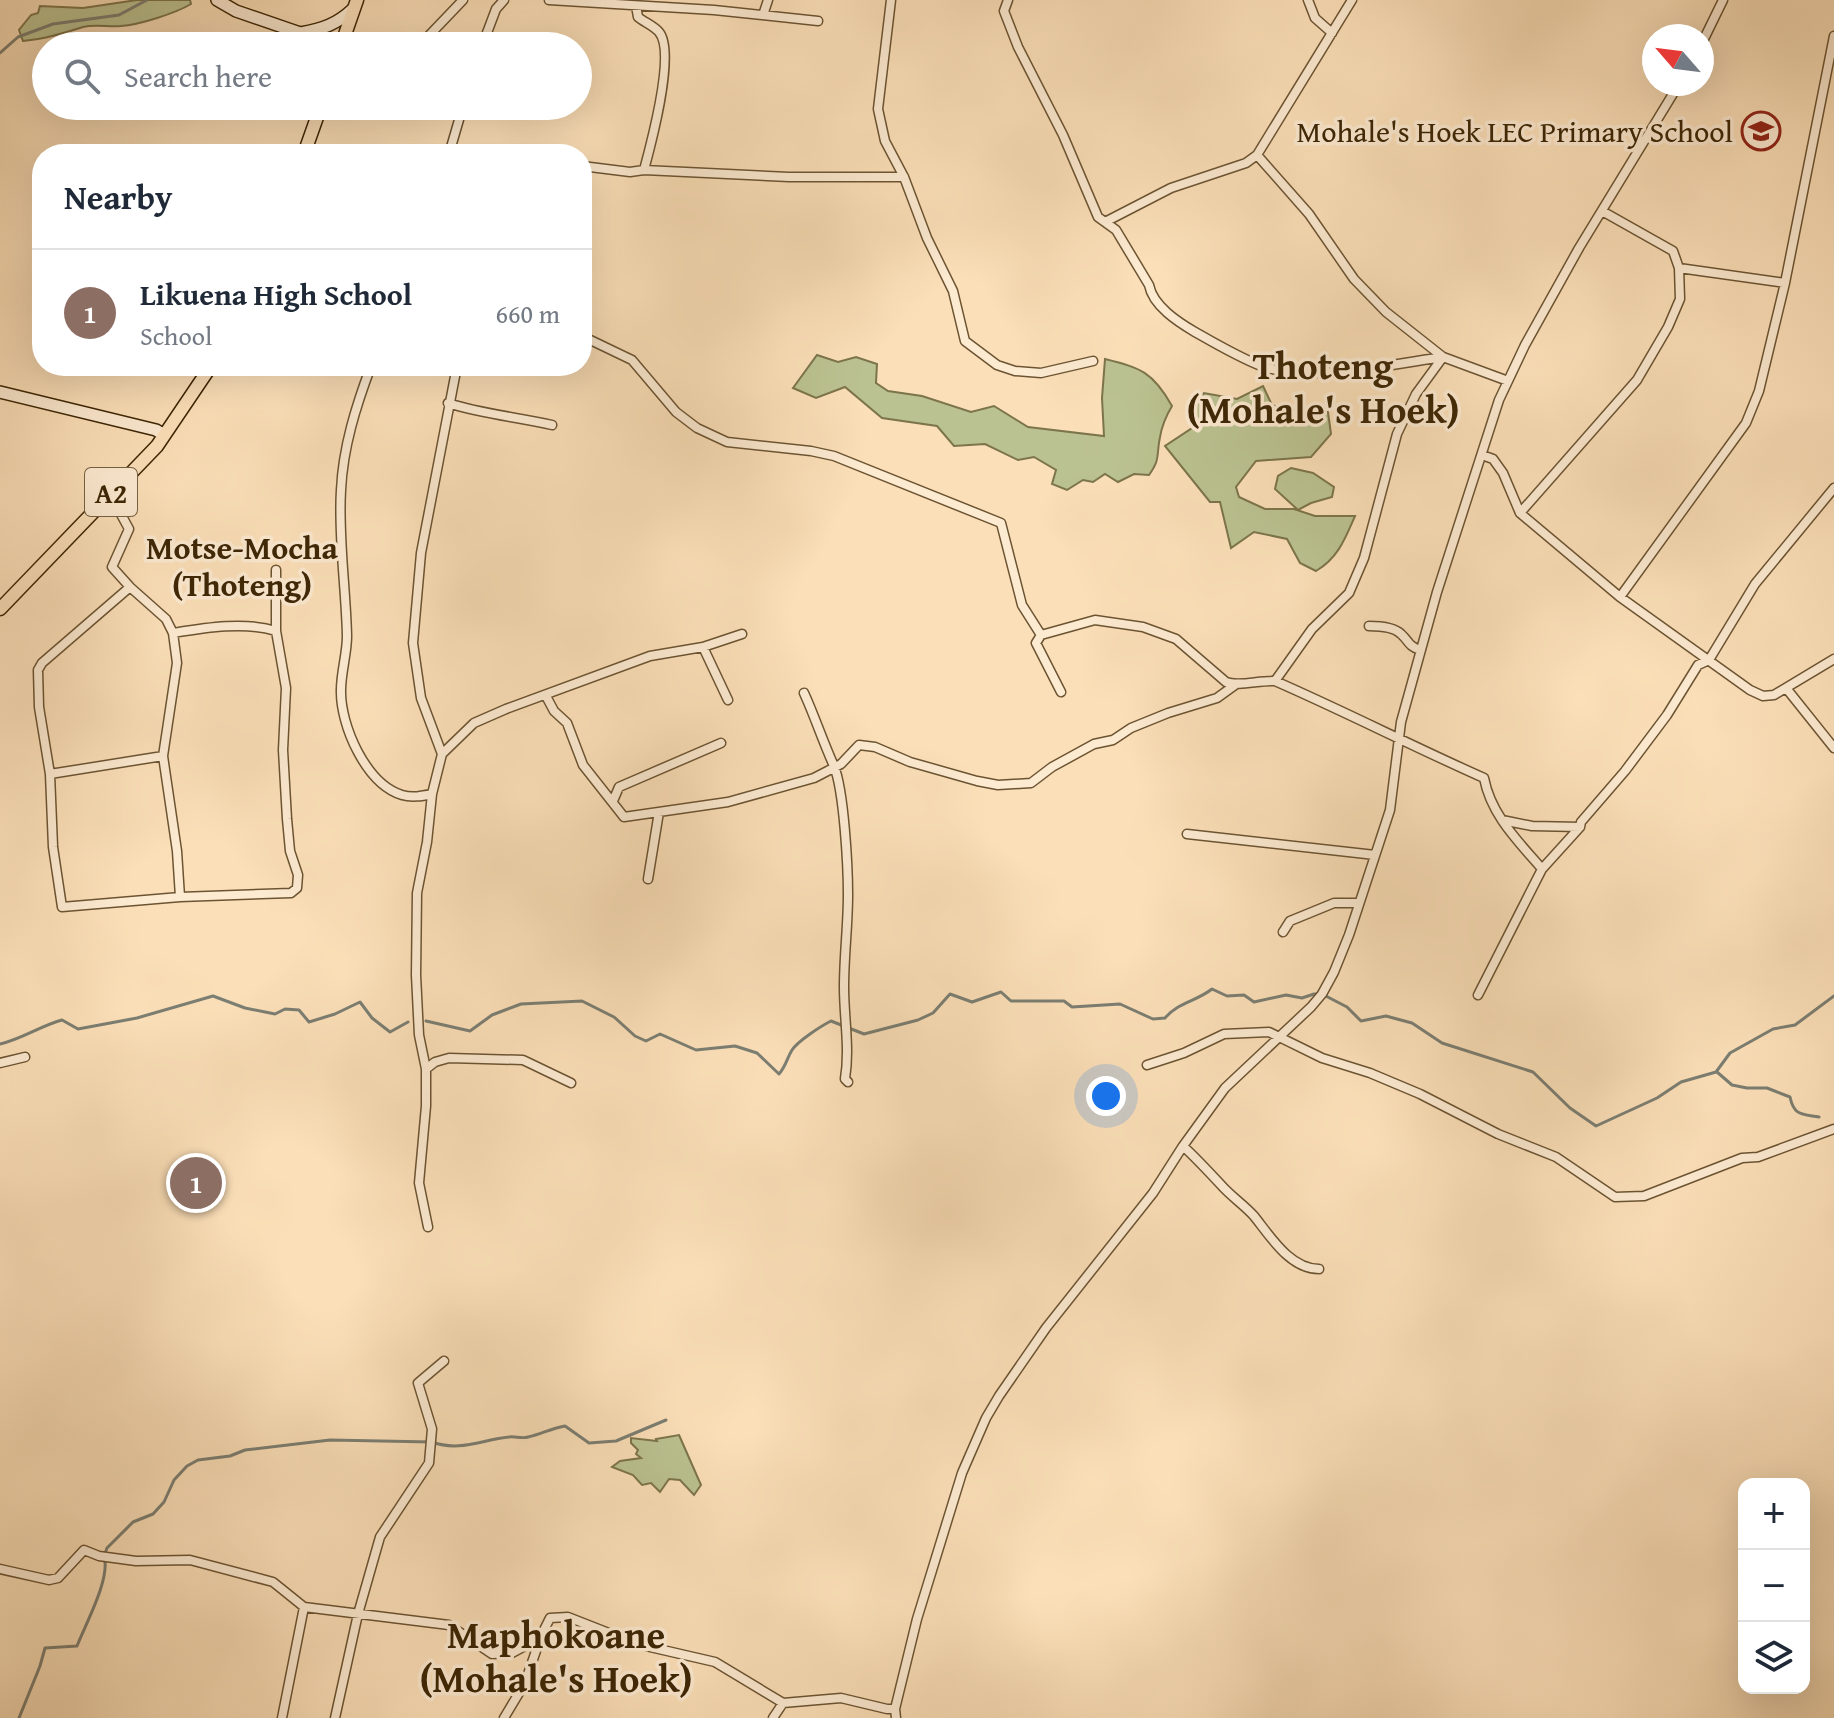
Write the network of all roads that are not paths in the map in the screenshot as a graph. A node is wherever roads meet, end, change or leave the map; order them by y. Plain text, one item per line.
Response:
1 (217, 0) edge
2 (463, 0) edge
3 (504, 0) edge
4 (549, 0) edge
5 (768, 0) edge
6 (891, 0) edge
7 (1008, 0) edge
8 (1308, 0) edge
9 (1352, 0) edge
10 (1723, 0) edge
11 (356, 4) edge
12 (636, 6) junction
13 (763, 15) junction
14 (818, 21) dead end
15 (1711, 24) edge
16 (293, 32) joint
17 (345, 32) edge
18 (432, 32) edge
19 (487, 32) edge
20 (1332, 33) junction
21 (1834, 36) edge
22 (1672, 96) edge
23 (316, 120) edge
24 (459, 120) edge
25 (308, 144) edge
26 (452, 144) edge
27 (1257, 155) junction
28 (592, 167) edge
29 (644, 170) junction
30 (904, 177) junction
31 (1602, 211) junction
32 (1105, 222) junction
33 (1679, 268) junction
34 (1785, 283) junction
35 (592, 341) edge
36 (1443, 357) junction
37 (1093, 361) dead end
38 (204, 376) edge
39 (368, 376) edge
40 (455, 376) edge
41 (1508, 381) junction
42 (0, 392) edge
43 (448, 403) junction
44 (552, 425) dead end
45 (164, 435) junction
46 (1482, 455) junction
47 (1834, 488) edge
48 (110, 494) junction
49 (1520, 513) junction
50 (276, 570) dead end
51 (130, 587) junction
52 (1620, 597) junction
53 (0, 609) edge
54 (1369, 626) dead end
55 (276, 631) junction
56 (173, 633) junction
57 (742, 634) dead end
58 (1041, 635) junction
59 (703, 647) junction
60 (1420, 650) junction
61 (1834, 659) edge
62 (1709, 660) junction
63 (1275, 681) junction
64 (1235, 685) junction
65 (1786, 688) junction
66 (1061, 692) dead end
67 (804, 693) dead end
68 (546, 696) junction
69 (728, 700) dead end
70 (1399, 737) junction
71 (721, 743) dead end
72 (1834, 748) edge
73 (442, 754) junction
74 (163, 756) junction
75 (834, 767) junction
76 (50, 774) junction
77 (432, 794) junction
78 (613, 801) junction
79 (659, 812) junction
80 (1501, 820) junction
81 (1580, 827) junction
82 (1187, 834) dead end
83 (1375, 855) junction
84 (1542, 869) junction
85 (648, 879) dead end
86 (180, 897) junction
87 (1359, 903) junction
88 (1283, 932) dead end
89 (1478, 995) dead end
90 (1279, 1036) junction
91 (25, 1057) dead end
92 (0, 1063) edge
93 (1147, 1065) dead end
94 (426, 1069) junction
95 (848, 1082) dead end
96 (571, 1083) dead end
97 (1834, 1129) edge
98 (1183, 1146) junction
99 (428, 1227) dead end
100 (1319, 1269) dead end
101 (444, 1361) dead end
102 (0, 1569) edge
103 (304, 1607) junction
104 (358, 1614) junction
105 (540, 1638) junction
106 (783, 1703) junction
107 (896, 1713) edge
108 (282, 1718) edge
109 (335, 1718) edge
110 (504, 1718) edge
111 (773, 1718) edge

1 - 16 main road
2 - 18 street
3 - 19 street
4 - 12 street
5 - 13 street
6 - 30 street
7 - 32 street
8 - 20 street
9 - 20 street
10 - 15 street
11 - 16 main road
11 - 17 main road
12 - 13 street
12 - 29 street
13 - 14 street
20 - 27 street
21 - 34 street
22 - 31 street
23 - 25 main road
24 - 26 street
27 - 32 street
27 - 36 street
28 - 29 street
29 - 30 street
30 - 37 street
31 - 33 street
31 - 41 street
32 - 36 street
33 - 34 street
33 - 49 street
34 - 52 street
35 - 58 street
36 - 41 street
36 - 63 street
38 - 45 main road, A2
39 - 77 street
40 - 43 street
41 - 46 street
42 - 45 main road
43 - 44 street
43 - 73 street
45 - 48 main road, A2
46 - 49 street
46 - 60 street
47 - 62 street
48 - 51 street
48 - 53 main road, A2
49 - 52 street
50 - 55 street
51 - 56 street
51 - 76 street
52 - 62 street
54 - 60 street
55 - 56 street
55 - 86 street
56 - 74 street
57 - 59 street
58 - 64 street
58 - 66 street
59 - 68 street
59 - 69 street
60 - 70 street
61 - 65 street
62 - 65 street
62 - 81 street
63 - 64 street
63 - 70 street
64 - 75 street
65 - 72 street
67 - 75 street
68 - 73 street
68 - 78 street
70 - 80 street
70 - 83 street
71 - 78 street
73 - 77 street
74 - 76 street
74 - 86 street
75 - 79 street
75 - 95 street
76 - 86 street
77 - 94 street
78 - 79 street
79 - 85 street
80 - 81 street
80 - 84 street
81 - 84 street
82 - 83 street
83 - 87 street
84 - 89 street
87 - 88 street
87 - 90 street
90 - 93 street
90 - 97 street
90 - 98 street
91 - 92 street
94 - 96 street
94 - 99 street
98 - 100 street
98 - 107 street
101 - 104 street
102 - 103 street
103 - 104 street
103 - 108 street
104 - 105 street
104 - 109 street
105 - 106 street
105 - 110 street
106 - 107 street
106 - 111 street

